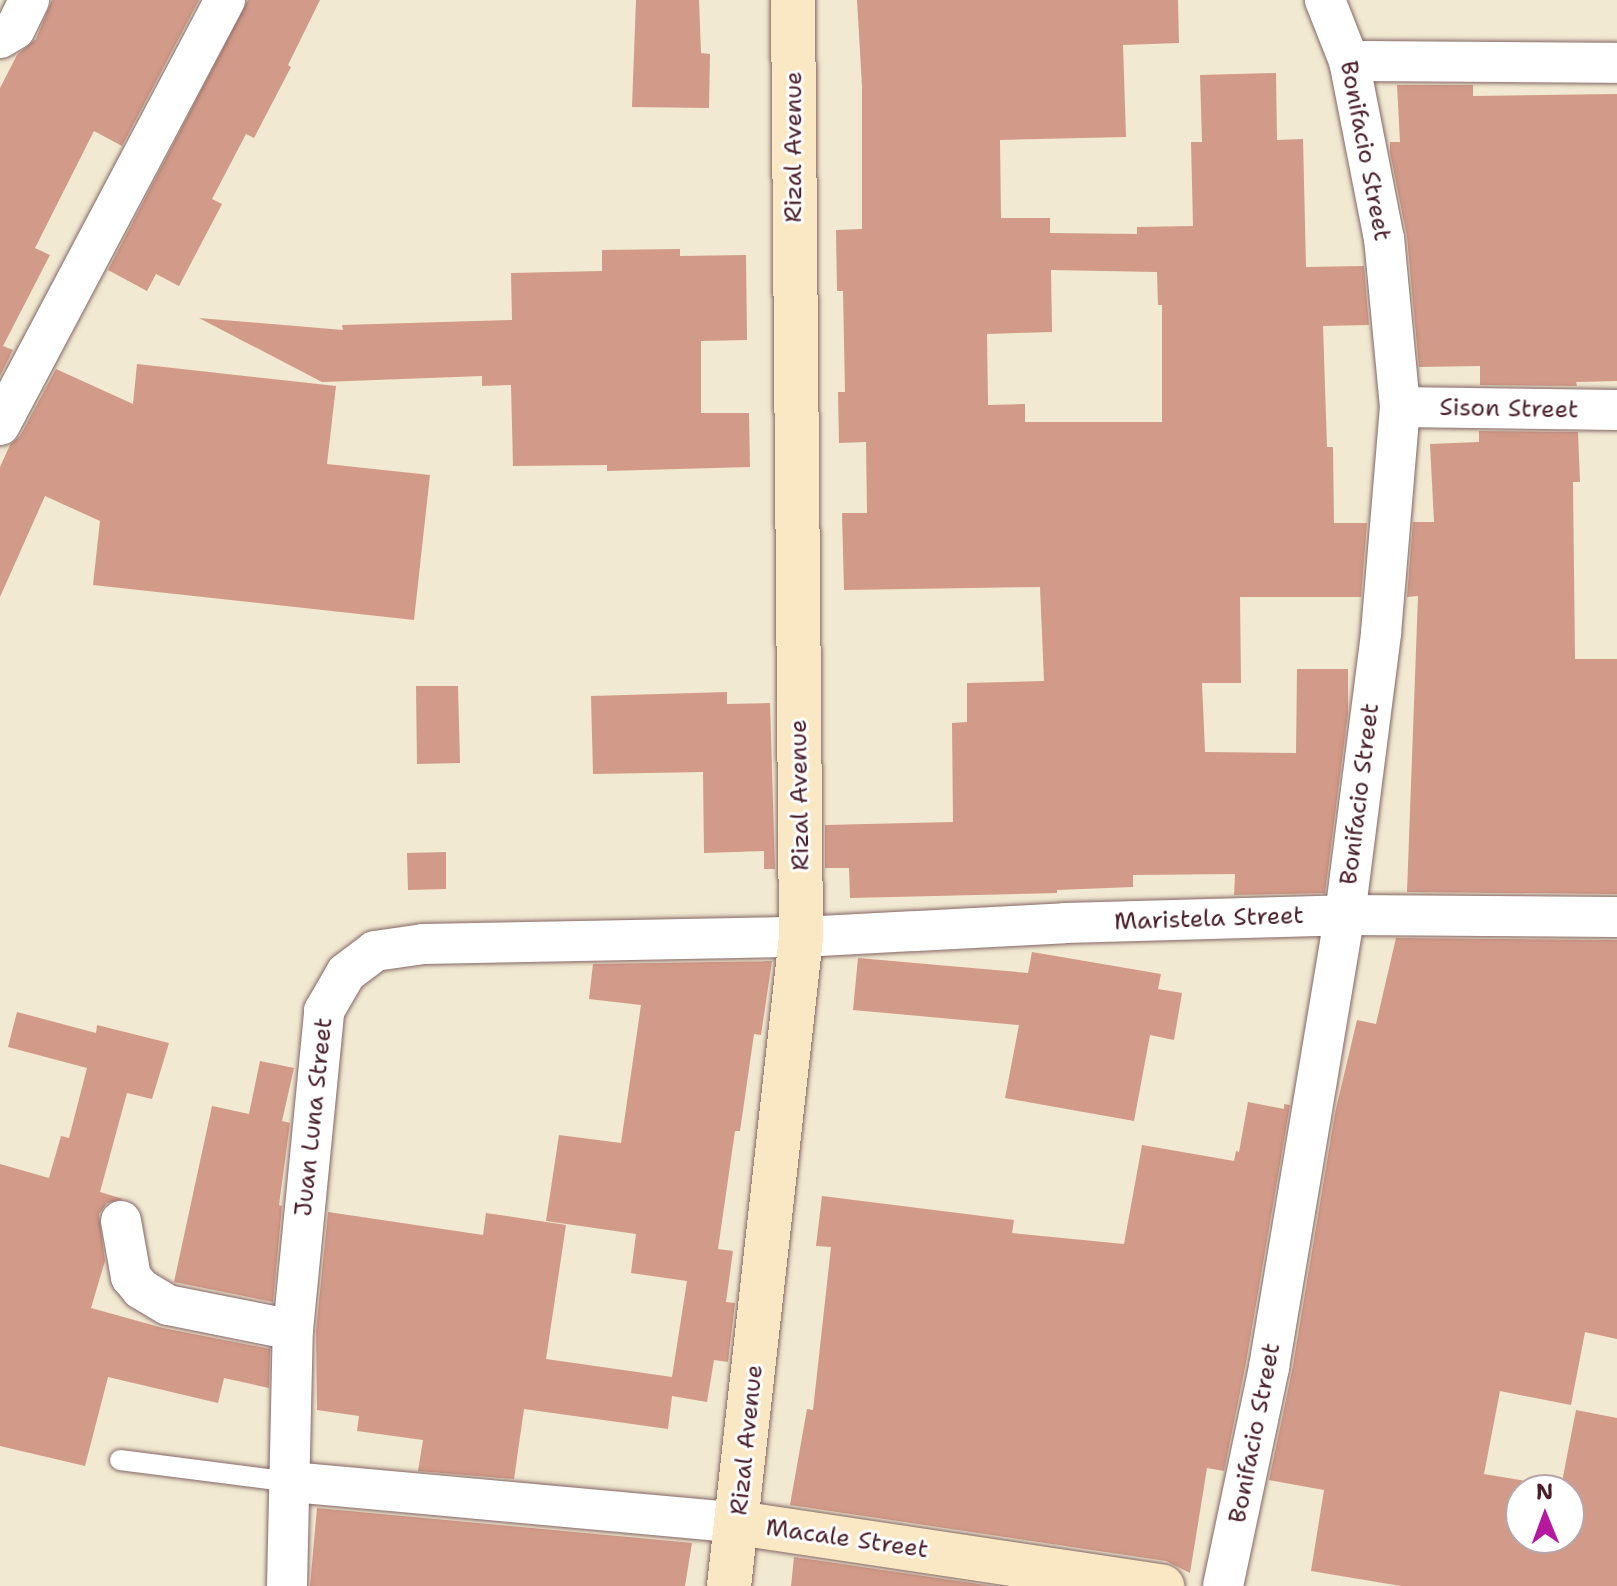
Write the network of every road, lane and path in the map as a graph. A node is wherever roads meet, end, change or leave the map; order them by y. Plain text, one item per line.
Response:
1 (29, 0) edge
2 (225, 0) edge
3 (793, 0) edge
4 (1325, 0) edge
5 (0, 38) edge
6 (1349, 61) junction
7 (1617, 63) edge
8 (6, 400) edge
9 (1400, 407) junction
10 (1617, 410) edge
11 (1345, 915) junction
12 (1617, 917) edge
13 (801, 937) junction
14 (121, 1221) dead end
15 (293, 1330) junction
16 (120, 1460) dead end
17 (291, 1482) junction
18 (738, 1523) junction
19 (287, 1586) edge
20 (729, 1586) edge
21 (1162, 1586) edge
22 (1223, 1586) edge

1 - 5 street
2 - 8 street
3 - 13 street, Rizal Avenue
4 - 6 street, Bonifacio Street
6 - 7 street
6 - 9 street, Bonifacio Street
9 - 10 street, Sison Street
9 - 11 street, Bonifacio Street
11 - 12 street, Maristela Street
11 - 13 street, Maristela Street
11 - 22 street, Bonifacio Street
13 - 15 street, Juan Luna Street
13 - 18 street, Rizal Avenue
14 - 15 street
15 - 17 street, Juan Luna Street
16 - 17 lane
17 - 18 street, Macale Street
17 - 19 street, Juan Luna Street
18 - 20 street, Rizal Avenue
18 - 21 street, Macale Street

